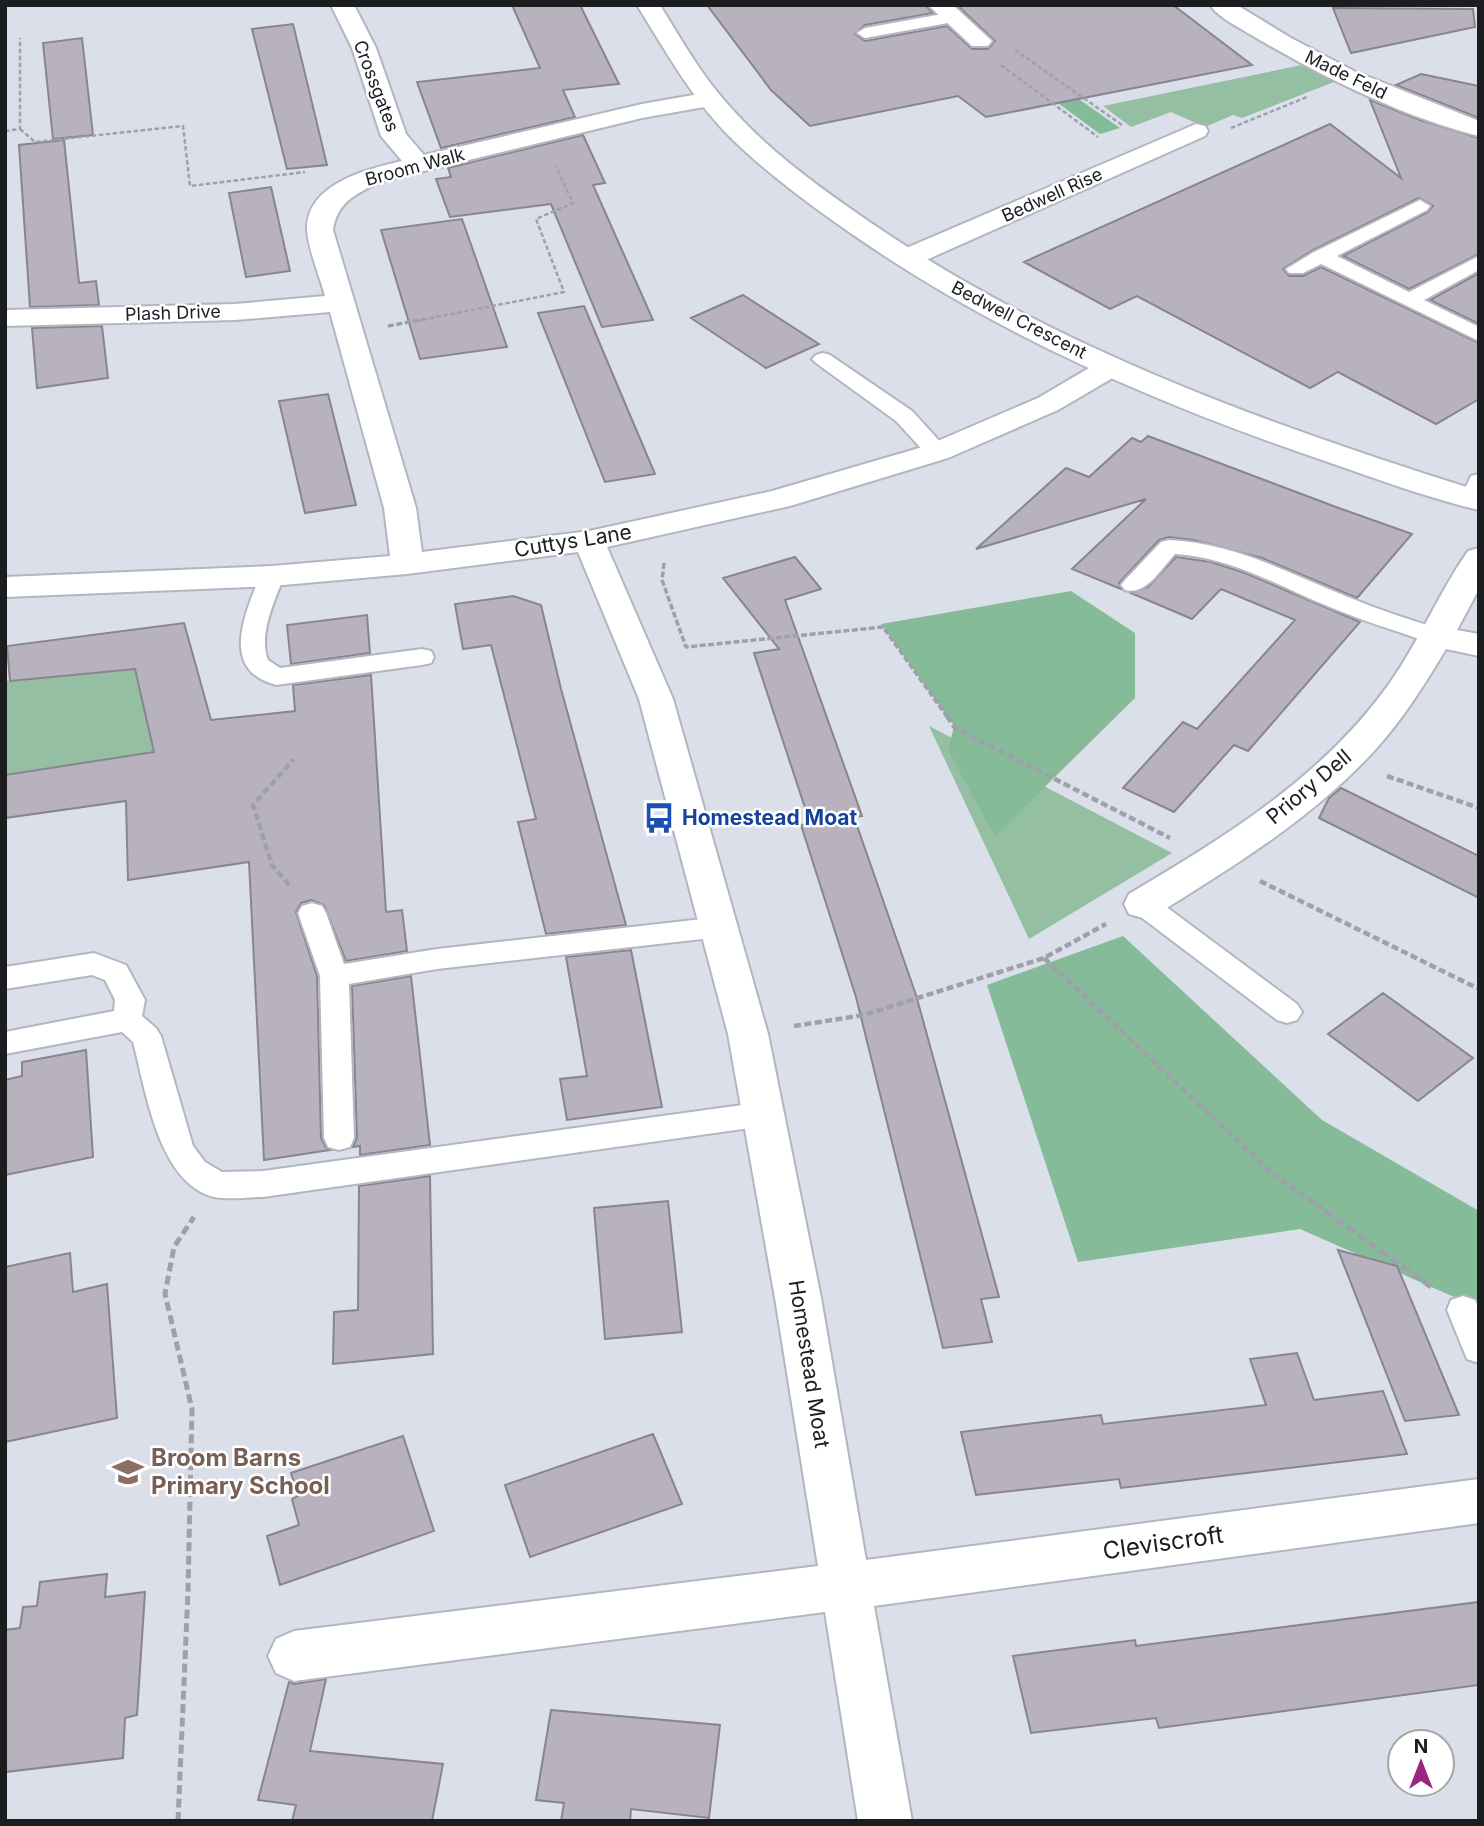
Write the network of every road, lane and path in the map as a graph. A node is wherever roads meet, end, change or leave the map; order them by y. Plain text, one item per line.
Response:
1 (342, 5) edge
2 (648, 5) edge
3 (1221, 5) edge
4 (946, 11) edge
5 (865, 33) dead end
6 (20, 38) dead end
7 (980, 41) junction
8 (1350, 79) junction
9 (710, 99) junction
10 (20, 129) junction
11 (1479, 129) edge
12 (5, 131) edge
13 (1196, 131) joint
14 (542, 135) junction
15 (1156, 149) junction
16 (1130, 160) junction
17 (417, 163) junction
18 (374, 175) junction
19 (1420, 206) dead end
20 (1321, 256) junction
21 (907, 258) junction
22 (1479, 262) edge
23 (1296, 269) dead end
24 (1409, 300) junction
25 (340, 303) junction
26 (5, 318) edge
27 (349, 333) junction
28 (1479, 335) edge
29 (823, 359) dead end
30 (1111, 367) junction
31 (937, 452) junction
32 (1476, 493) edge
33 (589, 541) junction
34 (1479, 558) edge
35 (664, 559) dead end
36 (407, 564) junction
37 (272, 576) junction
38 (1133, 585) dead end
39 (5, 587) edge
40 (1437, 636) junction
41 (1479, 645) edge
42 (422, 657) dead end
43 (294, 758) dead end
44 (1344, 762) junction
45 (1479, 808) edge
46 (1214, 861) junction
47 (1143, 904) junction
48 (312, 913) joint
49 (720, 927) junction
50 (1044, 958) junction
51 (334, 976) junction
52 (5, 978) edge
53 (1479, 989) edge
54 (1287, 1012) dead end
55 (127, 1020) junction
56 (748, 1034) junction
57 (5, 1043) edge
58 (764, 1114) junction
59 (339, 1138) dead end
60 (217, 1185) junction
61 (1462, 1310) joint
62 (1479, 1349) edge
63 (1479, 1501) edge
64 (848, 1586) junction
65 (294, 1656) dead end
66 (178, 1821) edge
67 (885, 1821) edge

1 - 17 street, Crossgates
2 - 9 street, Bedwell Crescent
3 - 8 street, Made Feld
4 - 5 lane
4 - 7 street
6 - 10 path
7 - 15 path
7 - 16 path
8 - 11 street, Made Feld
8 - 13 path
9 - 14 street, Broom Walk
9 - 21 street, Bedwell Crescent
10 - 12 path
10 - 18 path
13 - 15 street, Bedwell Rise
14 - 17 street, Broom Walk
14 - 27 path
15 - 16 street, Bedwell Rise
16 - 21 street, Bedwell Rise
17 - 18 street, Broom Walk
18 - 25 street, Broom Walk
19 - 20 lane
20 - 23 lane
20 - 24 lane
21 - 30 street, Bedwell Crescent
22 - 24 lane
24 - 28 lane
25 - 26 street, Plash Drive
25 - 27 street, Broom Walk
27 - 36 street, Broom Walk
29 - 31 lane
30 - 31 street, Cuttys Lane
30 - 32 street, Bedwell Crescent
31 - 33 street, Cuttys Lane
33 - 36 street, Cuttys Lane
33 - 49 street, Homestead Moat
34 - 40 street, Priory Dell
35 - 46 path
36 - 37 street, Cuttys Lane
37 - 39 street, Cuttys Lane
37 - 42 lane
38 - 40 lane
40 - 41 street
40 - 44 street, Priory Dell
43 - 48 path
44 - 45 path
44 - 46 street, Priory Dell
46 - 47 street, Priory Dell
46 - 53 path
47 - 50 path
47 - 54 lane
48 - 51 lane
49 - 51 lane
49 - 56 street, Homestead Moat
50 - 56 path
50 - 61 path
51 - 59 lane
52 - 55 lane
55 - 57 lane
55 - 60 lane
56 - 58 street, Homestead Moat
58 - 60 lane
58 - 64 street, Homestead Moat
60 - 66 path
61 - 62 lane
63 - 64 street, Cleviscroft
64 - 65 street
64 - 67 street, Homestead Moat

